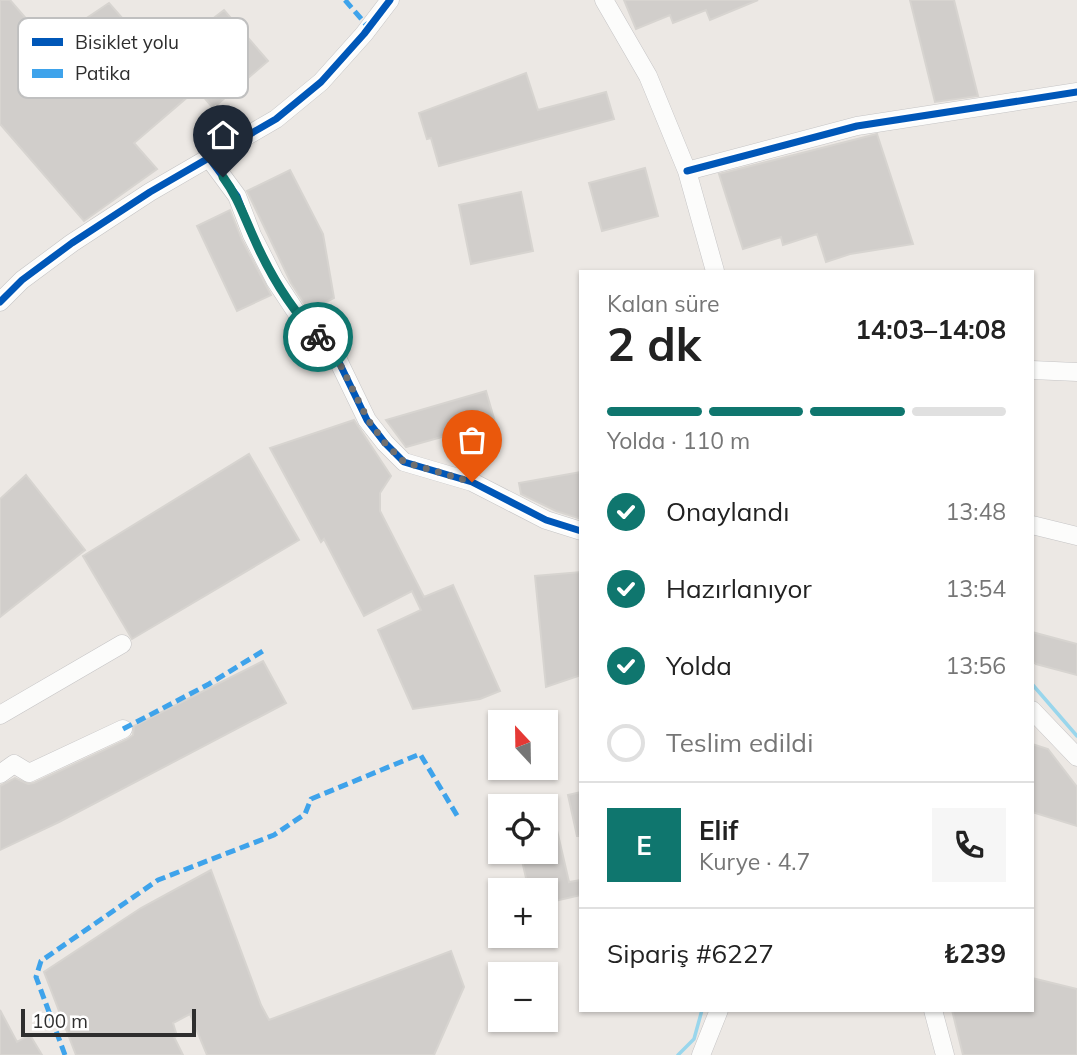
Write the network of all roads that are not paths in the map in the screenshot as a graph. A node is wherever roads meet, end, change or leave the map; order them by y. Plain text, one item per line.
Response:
1 (390, 0) edge
2 (604, 0) edge
3 (1077, 92) edge
4 (209, 158) junction
5 (687, 171) junction
6 (715, 270) edge
7 (0, 302) edge
8 (1034, 370) edge
9 (1077, 372) edge
10 (1034, 525) edge
11 (579, 530) edge
12 (1077, 536) edge
13 (122, 645) dead end
14 (1034, 712) edge
15 (0, 715) edge
16 (123, 729) dead end
17 (1077, 757) edge
18 (0, 774) edge
19 (718, 1012) edge
20 (934, 1012) edge
21 (701, 1055) edge
22 (945, 1055) edge

1 - 4 street
2 - 5 street
3 - 5 street
4 - 7 street
4 - 11 street
5 - 6 street
8 - 9 street
10 - 12 street
13 - 15 street
14 - 17 street
16 - 18 street
19 - 21 street
20 - 22 street

